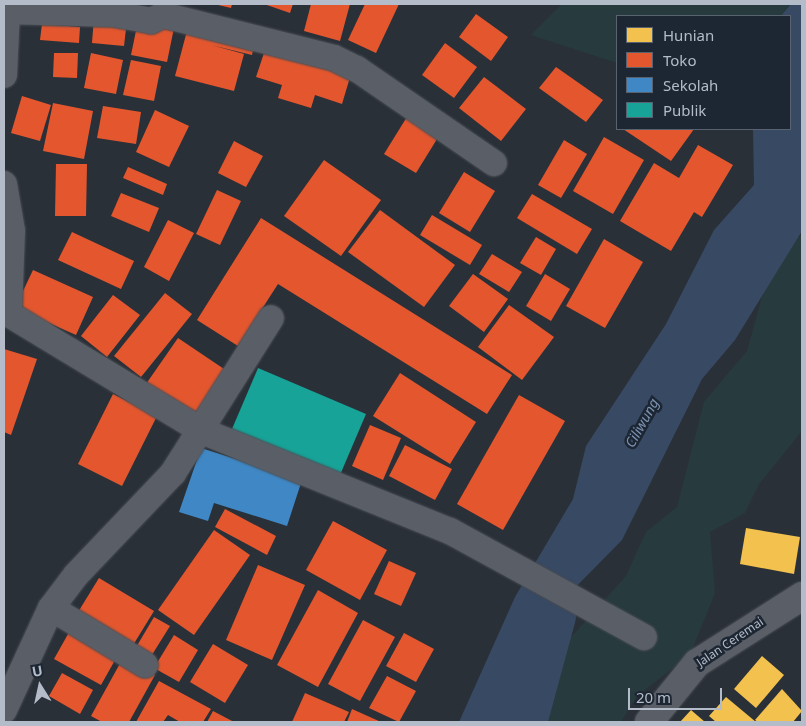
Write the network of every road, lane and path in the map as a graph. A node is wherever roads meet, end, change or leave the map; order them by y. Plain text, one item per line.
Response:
1 (165, 9) edge
2 (6, 11) edge
3 (4, 75) edge
4 (494, 163) dead end
5 (4, 184) edge
6 (6, 312) edge
7 (271, 318) dead end
8 (202, 431) junction
9 (802, 596) edge
10 (51, 608) junction
11 (644, 636) dead end
12 (145, 665) dead end
13 (4, 710) edge
14 (648, 722) edge

1 - 2 street
1 - 4 street
2 - 3 street
5 - 6 street
6 - 8 street
7 - 8 street
8 - 10 street
8 - 11 street
9 - 14 street, Jalan Ceremai
10 - 12 street
10 - 13 street

